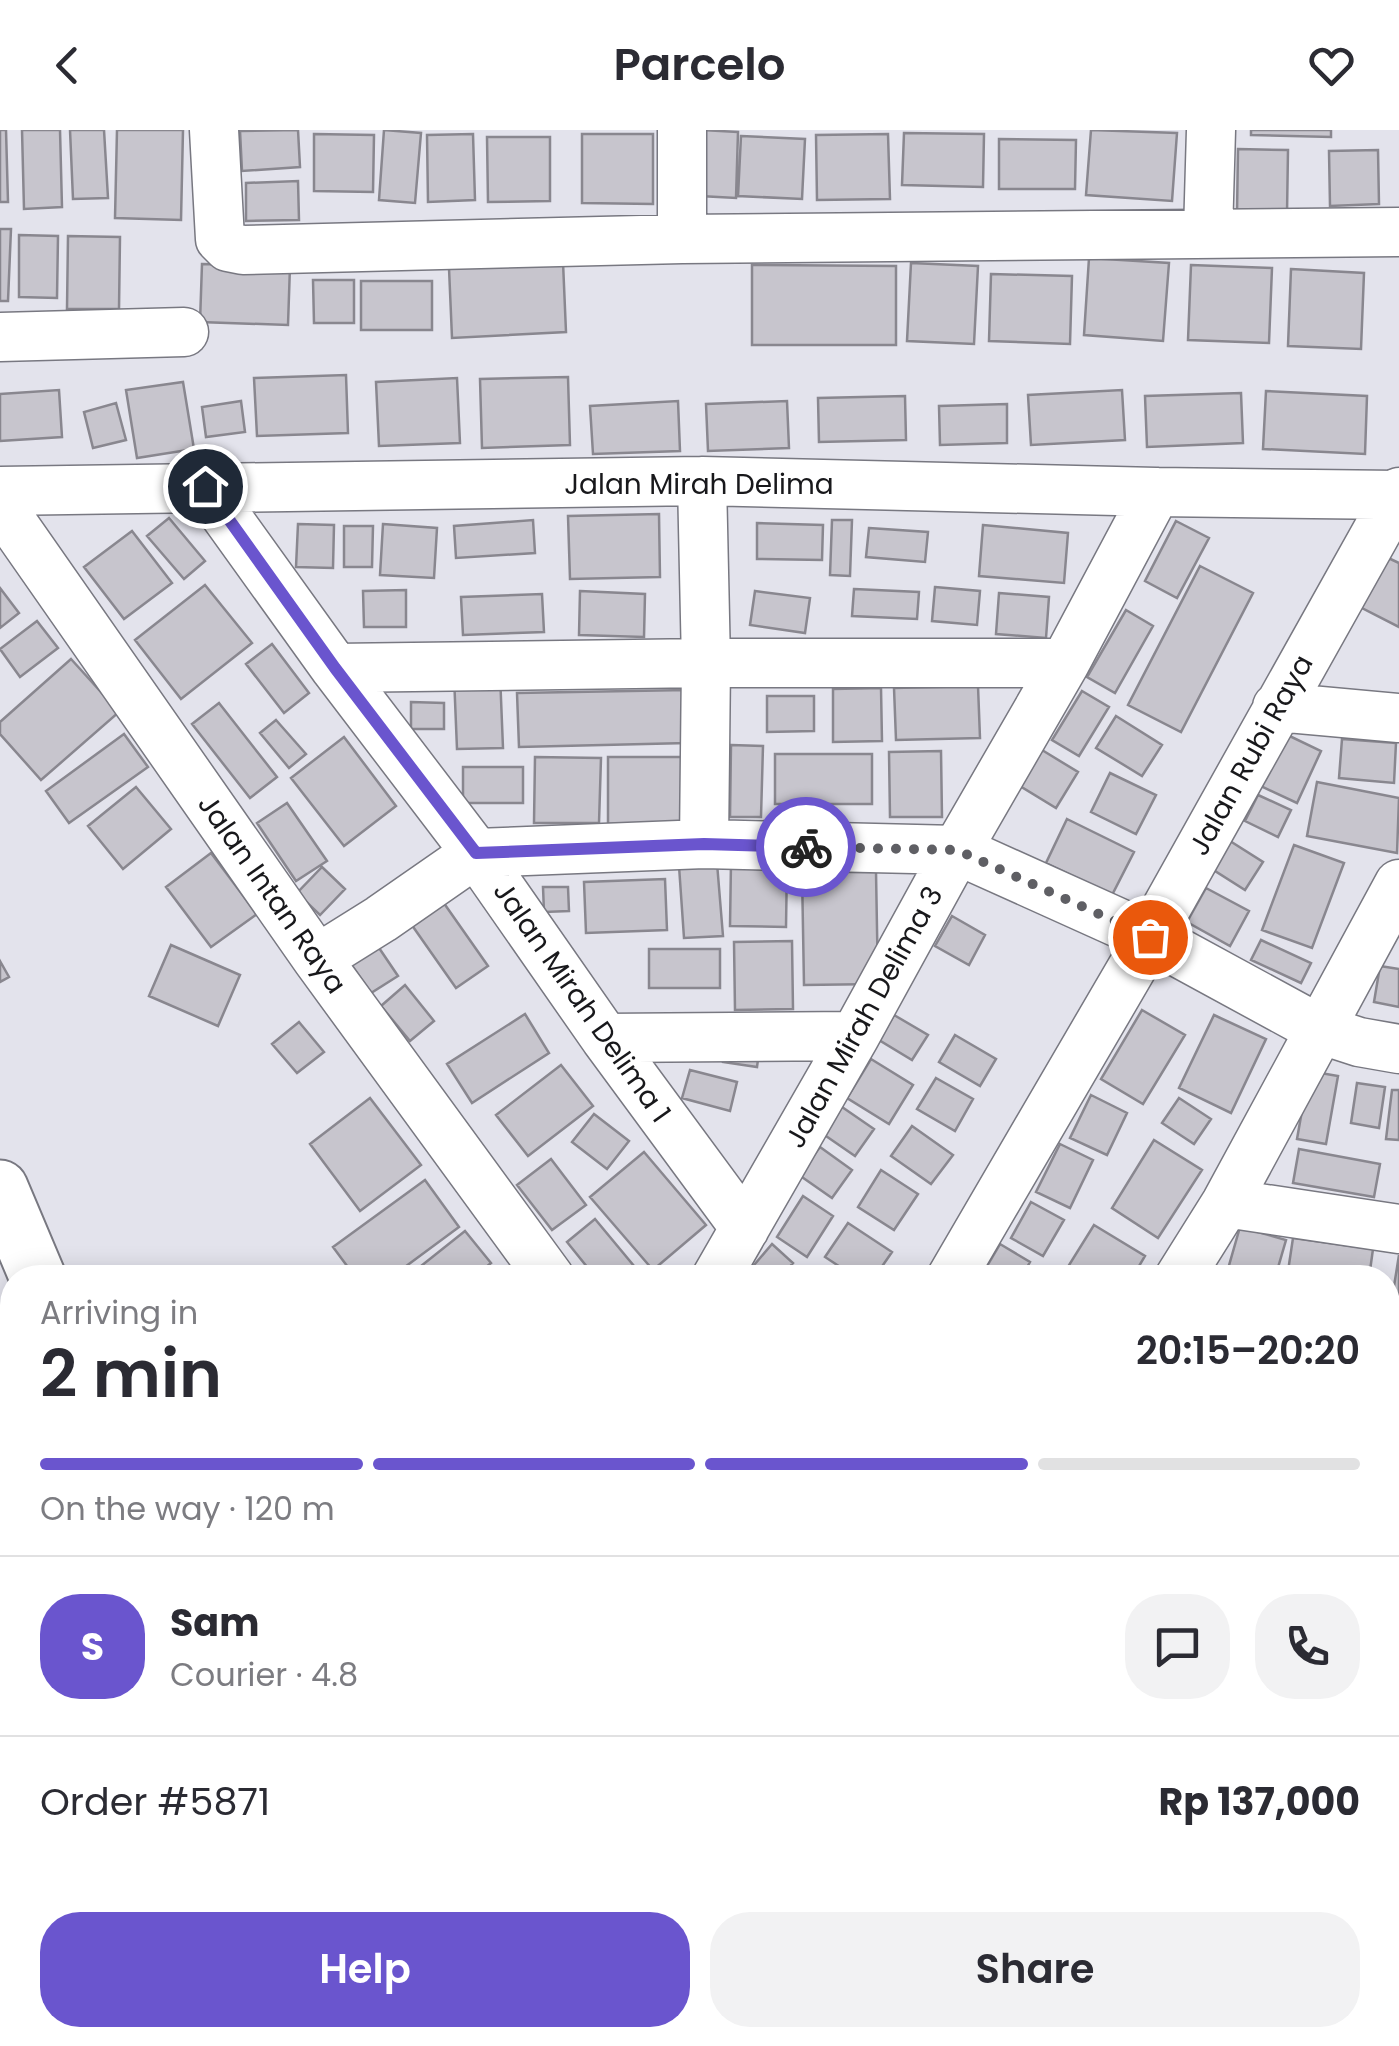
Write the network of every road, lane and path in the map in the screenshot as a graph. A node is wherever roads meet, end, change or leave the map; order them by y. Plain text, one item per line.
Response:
1 (214, 130) edge
2 (682, 130) edge
3 (1211, 130) edge
4 (1399, 232) edge
5 (1208, 234) junction
6 (682, 238) junction
7 (184, 332) dead end
8 (0, 337) edge
9 (702, 482) junction
10 (205, 486) junction
11 (0, 491) edge
12 (1156, 492) junction
13 (1399, 494) edge
14 (0, 505) edge
15 (706, 663) junction
16 (1065, 663) junction
17 (335, 668) junction
18 (1278, 707) junction
19 (1399, 718) edge
20 (704, 844) junction
21 (957, 850) junction
22 (476, 853) junction
23 (1399, 884) edge
24 (1150, 937) junction
25 (316, 959) junction
26 (1319, 1029) junction
27 (856, 1036) junction
28 (605, 1038) junction
29 (1399, 1049) edge
30 (0, 1188) edge
31 (1226, 1202) junction
32 (745, 1228) junction
33 (1399, 1229) edge
34 (33, 1265) edge
35 (540, 1265) edge
36 (724, 1265) edge
37 (960, 1265) edge
38 (1188, 1265) edge

1 - 6 street
2 - 6 street
3 - 5 street
4 - 5 street
5 - 6 street
7 - 8 street
9 - 10 street, Jalan Mirah Delima
9 - 12 street, Jalan Mirah Delima
9 - 15 street
10 - 11 street, Jalan Mirah Delima
10 - 17 street, Jalan Mirah Delima 1
12 - 13 street, Jalan Mirah Delima
12 - 16 street, Jalan Mirah Delima 3
13 - 18 street, Jalan Rubi Raya
14 - 25 street, Jalan Intan Raya
15 - 16 street
15 - 17 street
15 - 20 street
16 - 21 street, Jalan Mirah Delima 3
17 - 22 street, Jalan Mirah Delima 1
18 - 19 street
18 - 24 street, Jalan Rubi Raya
20 - 21 street
20 - 22 street
21 - 24 street
21 - 27 street, Jalan Mirah Delima 3
22 - 25 street
22 - 28 street, Jalan Mirah Delima 1
23 - 26 street
24 - 26 street
24 - 37 street, Jalan Rubi Raya
25 - 35 street, Jalan Intan Raya
26 - 29 street
26 - 31 street
27 - 28 street
27 - 32 street, Jalan Mirah Delima 3
28 - 32 street, Jalan Mirah Delima 1
30 - 34 street
31 - 33 street
31 - 38 street
32 - 36 street, Jalan Mirah Delima 3

